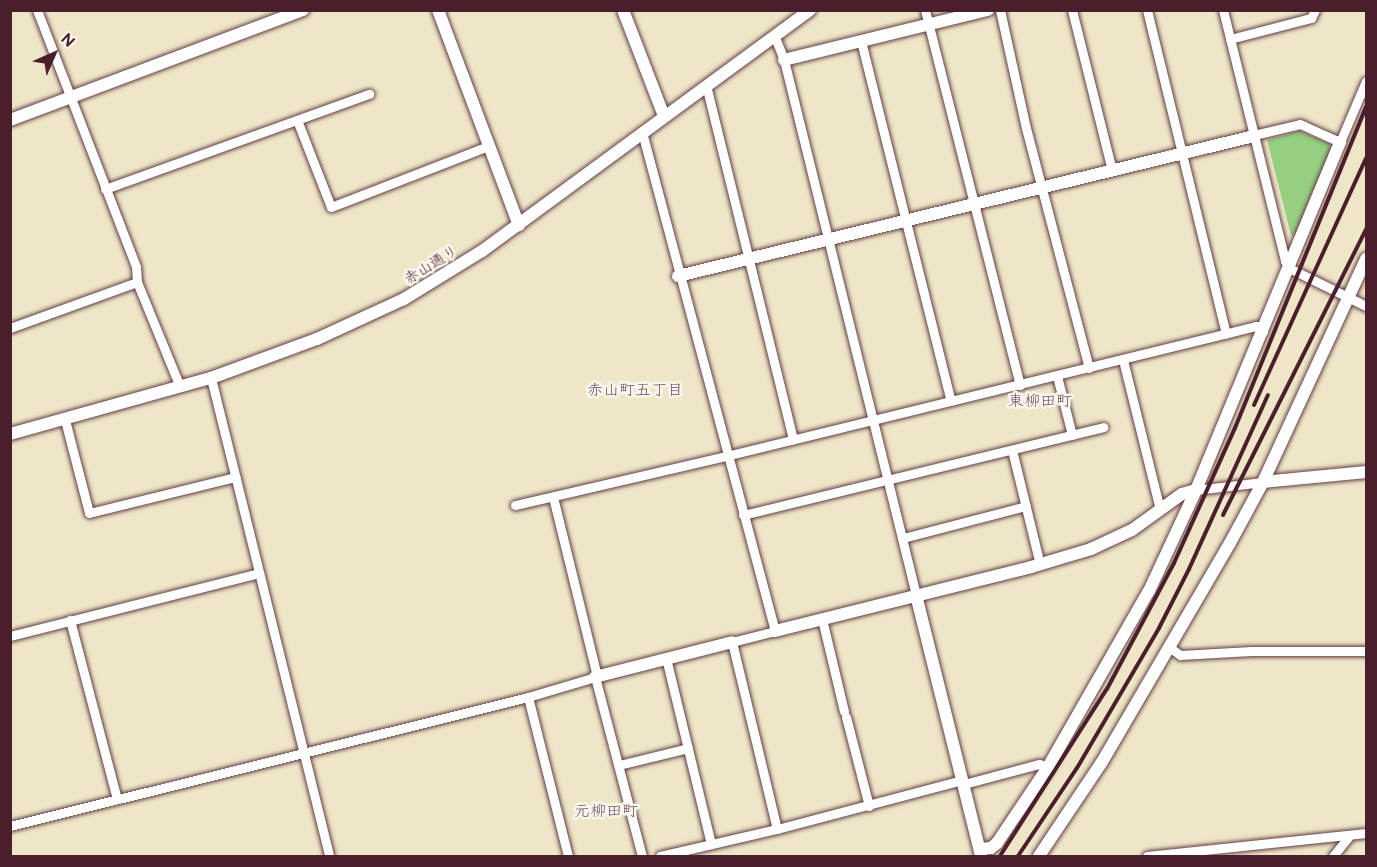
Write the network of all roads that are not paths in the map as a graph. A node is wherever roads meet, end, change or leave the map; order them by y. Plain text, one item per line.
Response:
1 (37, 10) edge
2 (303, 10) edge
3 (438, 10) edge
4 (623, 10) edge
5 (810, 10) edge
6 (925, 10) edge
7 (988, 10) edge
8 (1000, 10) edge
9 (1072, 10) edge
10 (1147, 10) edge
11 (1223, 10) edge
12 (1315, 10) edge
13 (928, 26) junction
14 (774, 35) junction
15 (1230, 39) junction
16 (861, 41) junction
17 (784, 60) junction
18 (1366, 81) edge
19 (706, 86) junction
20 (369, 94) dead end
21 (70, 97) junction
22 (664, 116) junction
23 (10, 120) edge
24 (297, 120) junction
25 (642, 132) junction
26 (1254, 136) junction
27 (1340, 142) junction
28 (488, 146) junction
29 (1184, 153) junction
30 (1112, 171) junction
31 (1044, 188) junction
32 (105, 189) junction
33 (975, 204) junction
34 (905, 220) junction
35 (519, 225) junction
36 (829, 240) junction
37 (750, 259) junction
38 (1366, 259) edge
39 (1290, 265) junction
40 (678, 276) junction
41 (136, 282) junction
42 (1348, 297) junction
43 (1366, 306) edge
44 (10, 328) edge
45 (1263, 330) junction
46 (1226, 333) junction
47 (1123, 360) junction
48 (1089, 368) junction
49 (1057, 376) junction
50 (211, 378) junction
51 (1020, 385) junction
52 (180, 387) junction
53 (951, 401) junction
54 (64, 420) junction
55 (874, 420) junction
56 (1103, 428) dead end
57 (10, 434) edge
58 (1072, 435) junction
59 (793, 439) junction
60 (1012, 450) junction
61 (726, 456) junction
62 (1366, 472) edge
63 (236, 477) junction
64 (890, 479) junction
65 (1263, 482) junction
66 (1196, 490) junction
67 (553, 497) junction
68 (515, 505) dead end
69 (1026, 506) junction
70 (1160, 510) junction
71 (743, 515) junction
72 (903, 538) junction
73 (1040, 565) junction
74 (259, 573) junction
75 (916, 595) junction
76 (822, 619) junction
77 (70, 621) junction
78 (775, 631) junction
79 (10, 636) edge
80 (732, 642) junction
81 (1169, 647) junction
82 (1366, 651) edge
83 (666, 658) junction
84 (596, 677) junction
85 (528, 697) junction
86 (688, 748) junction
87 (302, 754) junction
88 (619, 765) junction
89 (1048, 767) junction
90 (964, 782) junction
91 (117, 799) junction
92 (869, 806) junction
93 (10, 826) edge
94 (777, 829) junction
95 (1366, 833) edge
96 (1350, 835) junction
97 (711, 844) junction
98 (1256, 845) junction
99 (981, 853) edge
100 (329, 856) edge
101 (568, 856) edge
102 (642, 856) edge
103 (660, 856) edge
104 (1039, 856) edge
105 (1148, 856) edge
106 (1247, 856) edge
107 (1333, 856) edge

1 - 21 street
2 - 21 street
3 - 28 street
4 - 22 street
5 - 14 street, 赤山通り
6 - 13 street
7 - 13 street
8 - 31 street
9 - 30 street
10 - 29 street
11 - 15 street
12 - 15 street
13 - 16 street
13 - 33 street
14 - 17 street
14 - 19 street, 赤山通り
15 - 26 street
16 - 17 street
16 - 34 street
17 - 36 street
18 - 27 street
19 - 22 street, 赤山通り
19 - 37 street
20 - 24 street
21 - 23 street
21 - 32 street
22 - 25 street, 赤山通り
24 - 28 street
24 - 32 street
25 - 35 street, 赤山通り
25 - 40 street
26 - 27 street
26 - 29 street
26 - 39 street
27 - 39 street
28 - 35 street
29 - 30 street
29 - 46 street
30 - 31 street
31 - 33 street
31 - 48 street
32 - 41 street
33 - 34 street
33 - 51 street
34 - 36 street
34 - 53 street
35 - 50 street, 赤山通り
36 - 37 street
36 - 55 street
37 - 40 street
37 - 59 street
38 - 42 street
39 - 42 street
39 - 45 street
40 - 61 street
41 - 44 street
41 - 52 street
42 - 43 street
42 - 65 street
45 - 46 street
45 - 66 street
46 - 47 street
47 - 48 street
47 - 70 street
48 - 49 street
49 - 51 street
49 - 58 street
50 - 52 street, 赤山通り
50 - 63 street
51 - 53 street
52 - 54 street, 赤山通り
53 - 55 street
54 - 57 street, 赤山通り
54 - 63 street
55 - 59 street
55 - 64 street
56 - 58 street
58 - 60 street
59 - 61 street
60 - 64 street
60 - 69 street
61 - 67 street
61 - 71 street
62 - 65 street
63 - 74 street
64 - 71 street
64 - 72 street
65 - 66 street
65 - 81 street
66 - 70 street
66 - 89 street
67 - 68 street
67 - 84 street
69 - 72 street
69 - 73 street
70 - 73 street
71 - 78 street
72 - 75 street
73 - 75 street
74 - 77 street
74 - 87 street
75 - 76 street
75 - 90 street
76 - 78 street
76 - 92 street
77 - 79 street
77 - 91 street
78 - 80 street
80 - 83 street
80 - 94 street
81 - 82 street
81 - 104 street
83 - 84 street
83 - 86 street
84 - 85 street
84 - 88 street
85 - 87 street
85 - 101 street
86 - 88 street
86 - 97 street
87 - 91 street
87 - 100 street
88 - 102 street
89 - 90 street
89 - 99 street
90 - 92 street
90 - 99 street
91 - 93 street
92 - 94 street
94 - 97 street
95 - 96 street
96 - 98 street
96 - 107 street
97 - 103 street
98 - 105 street
98 - 106 street

